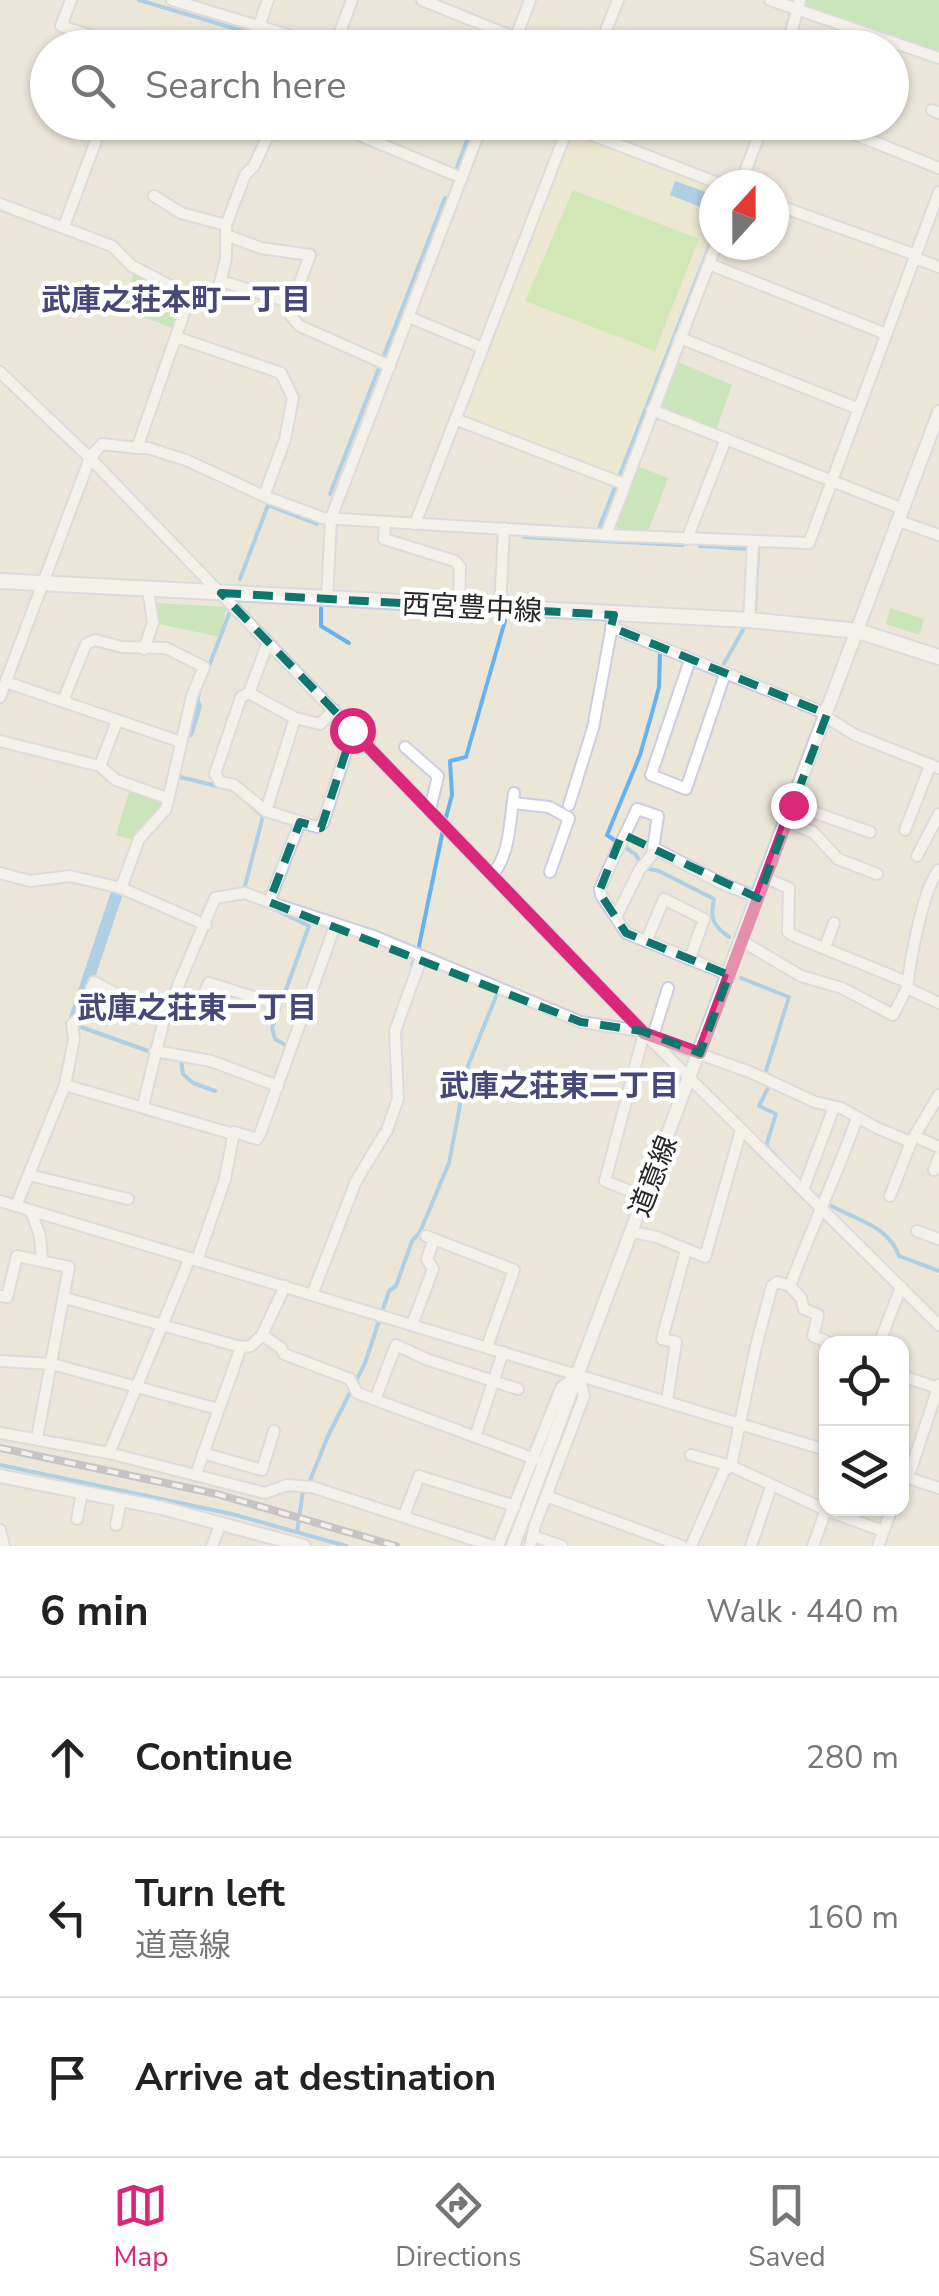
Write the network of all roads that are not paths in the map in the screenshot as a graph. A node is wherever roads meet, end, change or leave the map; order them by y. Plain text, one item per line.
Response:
1 (71, 0) edge
2 (268, 0) edge
3 (352, 0) edge
4 (422, 0) edge
5 (530, 0) edge
6 (618, 0) edge
7 (770, 0) edge
8 (179, 1) edge
9 (795, 6) edge
10 (73, 30) edge
11 (246, 30) edge
12 (257, 30) edge
13 (340, 30) edge
14 (486, 30) edge
15 (519, 30) edge
16 (606, 30) edge
17 (861, 30) edge
18 (909, 47) edge
19 (939, 58) edge
20 (96, 140) edge
21 (266, 140) edge
22 (371, 140) edge
23 (476, 140) edge
24 (560, 140) edge
25 (607, 140) edge
26 (757, 140) edge
27 (869, 140) edge
28 (939, 168) edge
29 (746, 170) edge
30 (699, 176) edge
31 (462, 178) junction
32 (939, 192) edge
33 (154, 196) dead end
34 (0, 204) edge
35 (789, 210) edge
36 (64, 226) junction
37 (226, 230) junction
38 (915, 257) junction
39 (710, 260) edge
40 (709, 264) junction
41 (939, 267) edge
42 (220, 281) junction
43 (190, 296) junction
44 (292, 303) junction
45 (409, 317) junction
46 (886, 334) junction
47 (176, 337) junction
48 (680, 338) junction
49 (483, 348) junction
50 (390, 366) junction
51 (0, 372) edge
52 (858, 409) junction
53 (652, 410) junction
54 (939, 412) edge
55 (456, 419) junction
56 (726, 439) junction
57 (137, 448) junction
58 (90, 458) junction
59 (620, 483) junction
60 (833, 483) junction
61 (264, 496) junction
62 (901, 515) junction
63 (331, 518) junction
64 (385, 522) junction
65 (415, 524) junction
66 (504, 528) junction
67 (606, 535) junction
68 (939, 535) edge
69 (687, 538) junction
70 (753, 541) junction
71 (0, 581) edge
72 (43, 583) junction
73 (148, 589) junction
74 (221, 593) junction
75 (326, 600) junction
76 (459, 605) junction
77 (500, 608) junction
78 (749, 620) junction
79 (612, 621) junction
80 (858, 631) junction
81 (268, 642) junction
82 (144, 649) junction
83 (939, 657) edge
84 (690, 660) junction
85 (725, 674) junction
86 (6, 682) junction
87 (249, 693) junction
88 (0, 696) edge
89 (64, 702) junction
90 (334, 710) junction
91 (827, 716) junction
92 (295, 718) junction
93 (116, 721) junction
94 (352, 730) junction
95 (0, 741) edge
96 (181, 742) junction
97 (405, 746) dead end
98 (100, 766) junction
99 (934, 767) edge
100 (167, 798) junction
101 (569, 805) dead end
102 (793, 805) junction
103 (430, 810) junction
104 (266, 811) junction
105 (939, 814) edge
106 (300, 822) junction
107 (786, 822) junction
108 (905, 830) dead end
109 (870, 832) dead end
110 (654, 848) junction
111 (917, 856) dead end
112 (939, 870) edge
113 (550, 872) dead end
114 (0, 873) edge
115 (877, 874) dead end
116 (492, 875) junction
117 (765, 878) junction
118 (121, 888) junction
119 (758, 898) junction
120 (269, 902) junction
121 (617, 915) junction
122 (834, 922) dead end
123 (206, 925) junction
124 (335, 926) junction
125 (647, 940) junction
126 (742, 941) junction
127 (824, 947) junction
128 (422, 956) junction
129 (690, 958) junction
130 (729, 975) junction
131 (907, 985) junction
132 (668, 988) dead end
133 (176, 990) junction
134 (939, 1003) edge
135 (276, 1004) dead end
136 (164, 1019) junction
137 (646, 1034) junction
138 (156, 1052) junction
139 (700, 1053) junction
140 (690, 1078) junction
141 (66, 1085) junction
142 (278, 1086) junction
143 (939, 1095) edge
144 (142, 1106) junction
145 (834, 1107) junction
146 (857, 1118) junction
147 (741, 1130) junction
148 (233, 1134) junction
149 (914, 1140) junction
150 (939, 1147) edge
151 (939, 1157) edge
152 (934, 1170) dead end
153 (29, 1176) junction
154 (803, 1190) junction
155 (890, 1196) dead end
156 (646, 1197) junction
157 (128, 1199) dead end
158 (0, 1201) edge
159 (16, 1206) junction
160 (819, 1206) junction
161 (31, 1211) junction
162 (918, 1231) dead end
163 (632, 1232) junction
164 (939, 1239) edge
165 (686, 1250) junction
166 (193, 1259) junction
167 (42, 1260) junction
168 (284, 1286) junction
169 (790, 1286) junction
170 (901, 1287) junction
171 (312, 1295) junction
172 (0, 1296) edge
173 (65, 1298) junction
174 (939, 1324) edge
175 (412, 1325) junction
176 (164, 1326) junction
177 (262, 1335) junction
178 (883, 1336) edge
179 (819, 1338) edge
180 (240, 1347) junction
181 (487, 1347) junction
182 (503, 1352) junction
183 (0, 1361) edge
184 (52, 1364) junction
185 (578, 1374) junction
186 (909, 1378) edge
187 (494, 1381) junction
188 (138, 1387) junction
189 (938, 1387) edge
190 (518, 1389) dead end
191 (375, 1400) junction
192 (667, 1401) junction
193 (936, 1404) edge
194 (218, 1409) junction
195 (742, 1423) junction
196 (274, 1431) dead end
197 (0, 1432) edge
198 (475, 1437) junction
199 (37, 1438) junction
200 (819, 1448) edge
201 (203, 1452) junction
202 (109, 1453) junction
203 (691, 1455) dead end
204 (534, 1459) junction
205 (732, 1466) junction
206 (909, 1471) edge
207 (196, 1474) junction
208 (0, 1476) edge
209 (909, 1480) edge
210 (771, 1487) junction
211 (939, 1488) edge
212 (82, 1492) junction
213 (546, 1496) junction
214 (121, 1500) junction
215 (515, 1506) junction
216 (819, 1507) edge
217 (404, 1516) junction
218 (824, 1516) edge
219 (842, 1516) edge
220 (889, 1516) edge
221 (78, 1519) dead end
222 (221, 1523) junction
223 (116, 1525) dead end
224 (0, 1530) edge
225 (883, 1532) junction
226 (532, 1541) edge
227 (4, 1546) edge
228 (212, 1546) edge
229 (304, 1546) edge
230 (495, 1546) edge
231 (514, 1546) edge
232 (562, 1546) edge
233 (682, 1546) edge
234 (692, 1546) edge
235 (751, 1546) edge
236 (813, 1546) edge
237 (878, 1546) edge

1 - 10 street
2 - 12 street
3 - 13 street
4 - 14 street
5 - 15 street
6 - 16 street
7 - 9 street
8 - 11 street
9 - 17 street
18 - 19 street
20 - 36 street
21 - 37 street
22 - 31 street
23 - 31 street
24 - 49 street
25 - 30 street
26 - 29 street
27 - 28 street
31 - 45 street
32 - 38 street
33 - 37 street
34 - 36 street
35 - 38 street
36 - 43 street
37 - 42 street
37 - 44 street
38 - 41 street
38 - 46 street
39 - 40 street
40 - 46 street
40 - 48 street
42 - 43 street
42 - 44 street
43 - 47 street
44 - 50 street
45 - 49 street
45 - 50 street
46 - 52 street
47 - 57 street
47 - 61 street
48 - 52 street
48 - 53 street
49 - 55 street
50 - 63 street
51 - 58 street
52 - 60 street
53 - 56 street
53 - 59 street
54 - 62 street, 道意線
55 - 59 street
55 - 65 street
56 - 60 street
56 - 69 street
57 - 58 street
57 - 61 street
58 - 72 street
58 - 74 street
59 - 67 street
60 - 62 street
60 - 70 street
61 - 63 street
62 - 68 street
62 - 80 street, 道意線
63 - 64 street
63 - 75 street
64 - 65 street
64 - 76 street
65 - 66 street
66 - 67 street
66 - 77 street
67 - 69 street
69 - 70 street
70 - 78 street
71 - 72 main road, 西宮豊中線
72 - 73 main road, 西宮豊中線
72 - 86 street
73 - 74 main road, 西宮豊中線
73 - 82 street
74 - 75 main road, 西宮豊中線
74 - 81 street
75 - 76 main road, 西宮豊中線
76 - 77 main road, 西宮豊中線
77 - 79 main road, 西宮豊中線
78 - 79 main road, 西宮豊中線
78 - 80 main road, 西宮豊中線
79 - 84 street
79 - 101 street
80 - 83 main road, 西宮豊中線
80 - 91 street, 道意線
81 - 87 street
81 - 90 street
82 - 89 street
82 - 96 street
84 - 85 street
84 - 85 street
85 - 91 street
86 - 88 street
86 - 89 street
87 - 92 street
87 - 104 street
89 - 93 street
90 - 92 street
90 - 94 street
91 - 99 street
91 - 102 street, 道意線
92 - 104 street
93 - 96 street
93 - 98 street
94 - 103 street
94 - 106 street
95 - 98 street
96 - 100 street
97 - 103 street
98 - 100 street
99 - 108 street
100 - 118 street
102 - 107 street, 道意線
102 - 109 street
103 - 116 street
104 - 106 street
105 - 111 street
106 - 120 street
107 - 115 street
107 - 117 street, 道意線
110 - 119 street
110 - 121 street
110 - 121 street
112 - 131 street
113 - 116 street
114 - 118 street
116 - 137 street
117 - 119 street, 道意線
117 - 127 street
118 - 123 street
119 - 126 street, 道意線
120 - 123 street
120 - 124 street
121 - 125 street
122 - 127 street
123 - 133 street
124 - 128 street
124 - 142 street
125 - 129 street
125 - 129 street
126 - 130 street, 道意線
126 - 131 street
127 - 131 street
128 - 137 street
128 - 171 street
129 - 130 street
130 - 139 street, 道意線
131 - 134 street
132 - 137 street
133 - 135 street
133 - 136 street
136 - 138 street
136 - 141 street
137 - 139 street
137 - 140 street
137 - 156 street
138 - 142 street
138 - 144 street
139 - 140 street, 道意線
139 - 145 street
140 - 147 street
140 - 156 street, 道意線
141 - 144 street
141 - 153 street
142 - 148 street
143 - 149 street
144 - 148 street
145 - 146 street
145 - 154 street
146 - 149 street
146 - 160 street
147 - 154 street
147 - 165 street
148 - 166 street
149 - 150 street
149 - 155 street
151 - 152 street
153 - 157 street
153 - 159 street
154 - 160 street
156 - 163 street, 道意線
158 - 159 street
159 - 161 street
160 - 169 street
160 - 170 street
161 - 166 street
161 - 167 street
162 - 164 street
163 - 165 street
163 - 185 street, 道意線
165 - 192 street
166 - 168 street
166 - 176 street
167 - 172 street
167 - 173 street
168 - 171 street
168 - 177 street
169 - 179 street
169 - 195 street
170 - 174 street
170 - 178 street
171 - 175 street
173 - 176 street
173 - 184 street
175 - 181 street
175 - 181 street
176 - 180 street
176 - 188 street
177 - 180 street
177 - 191 street
180 - 194 street
181 - 182 street
182 - 185 street
182 - 187 street
183 - 184 street
184 - 188 street
184 - 199 street
185 - 192 street
185 - 204 street
185 - 213 street
185 - 231 street, 道意線
186 - 189 street
187 - 190 street
187 - 191 street
187 - 198 street
188 - 194 street
188 - 202 street
189 - 193 street
191 - 198 street
192 - 195 street
193 - 206 street
194 - 201 street
195 - 200 street
195 - 205 street
196 - 201 street
197 - 199 street
198 - 204 street
199 - 202 street
201 - 207 street
202 - 207 street
203 - 205 street
204 - 215 street
205 - 210 street
205 - 234 street
207 - 217 street
208 - 212 street
209 - 211 street
210 - 216 street
210 - 235 street
212 - 214 street
212 - 221 street
213 - 226 street
213 - 233 street
214 - 222 street
214 - 223 street
215 - 217 street
215 - 230 street
217 - 230 street
218 - 236 street
219 - 225 street
220 - 225 street
222 - 228 street
222 - 229 street
224 - 227 street
225 - 237 street
226 - 232 street

